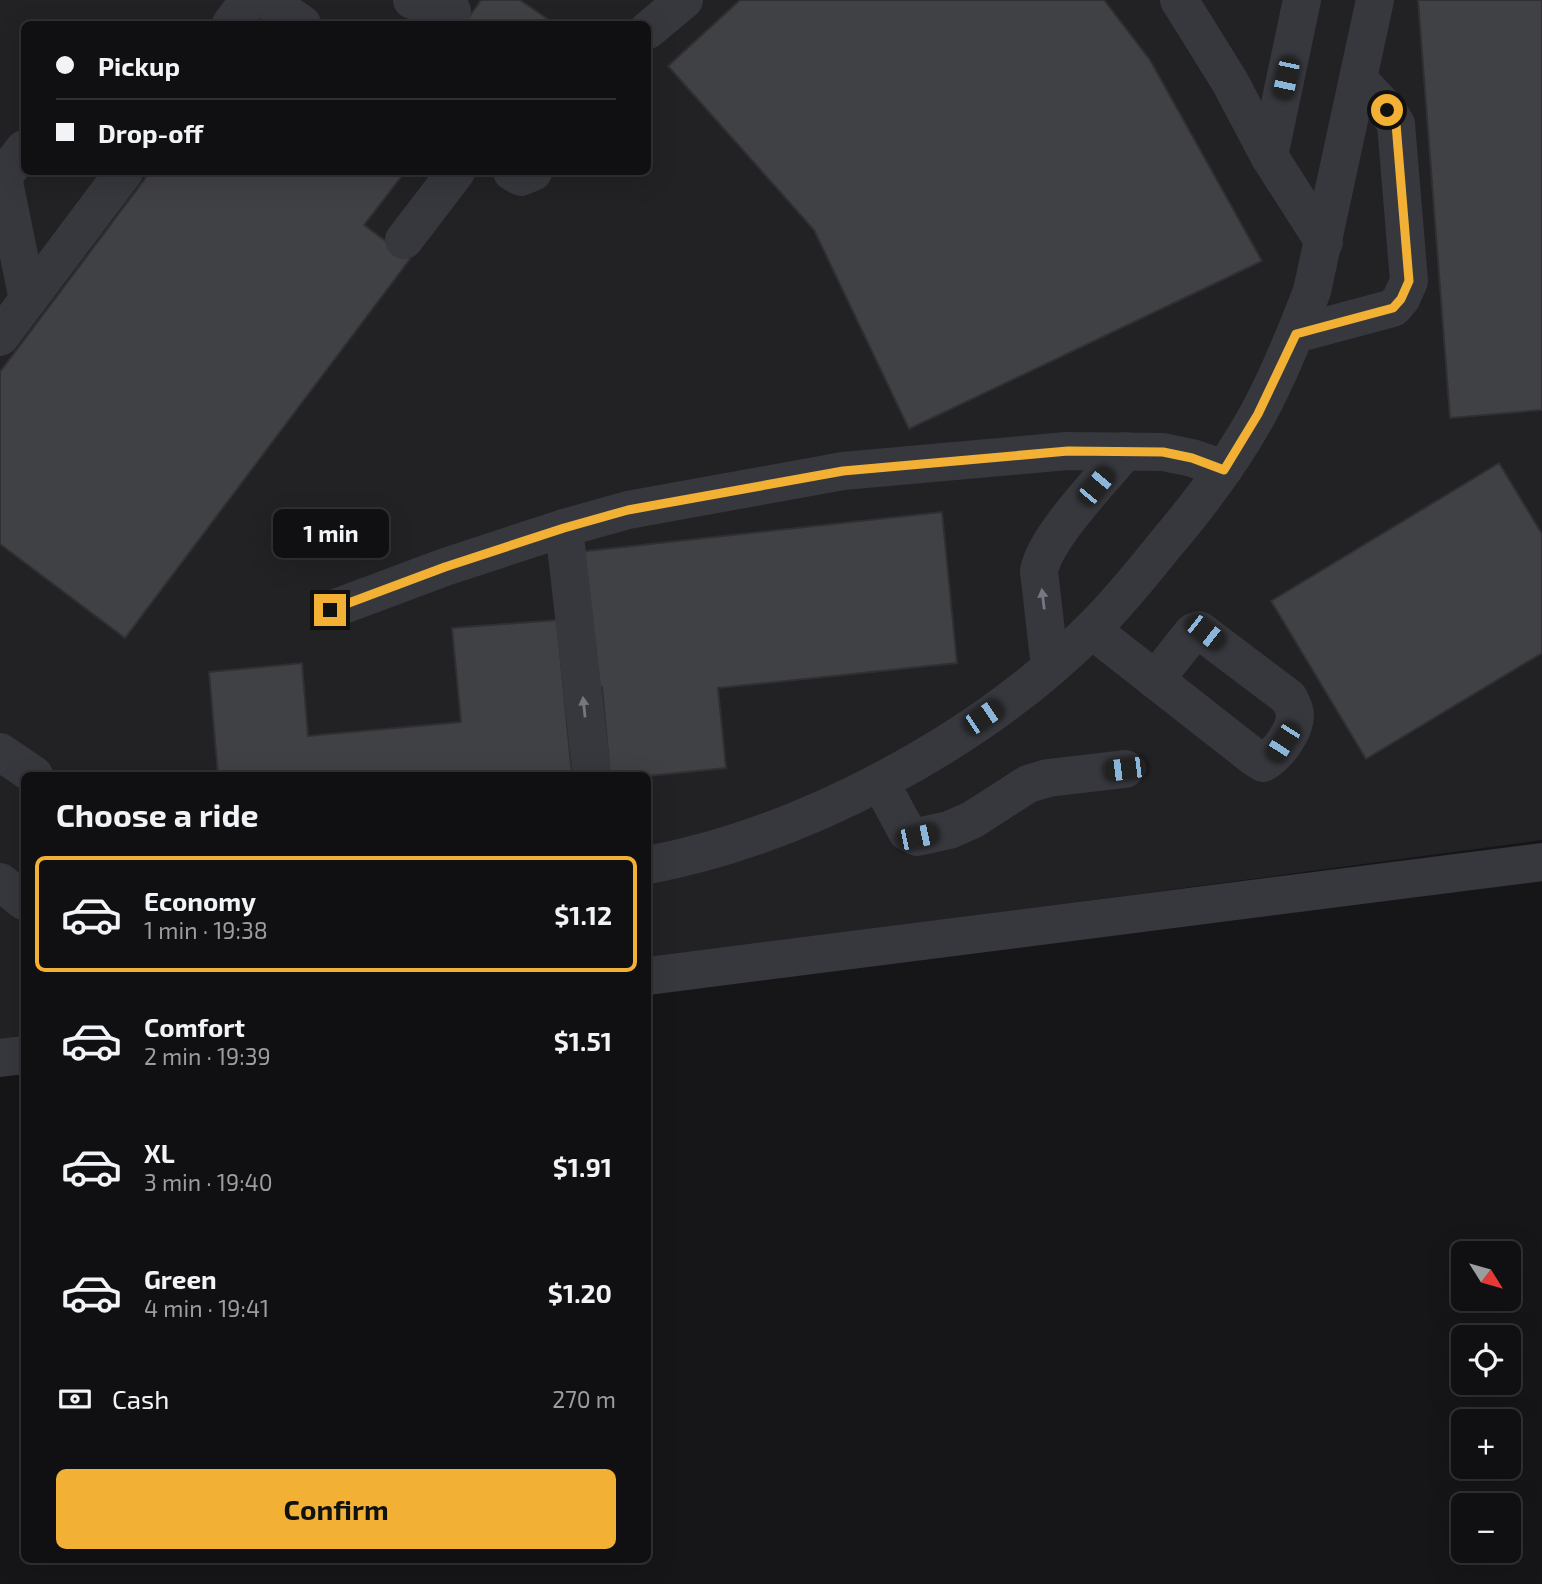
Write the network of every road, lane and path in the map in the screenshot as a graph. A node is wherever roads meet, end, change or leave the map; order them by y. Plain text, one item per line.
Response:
1 (249, 0) edge
2 (267, 0) edge
3 (412, 0) edge
4 (684, 0) edge
5 (1179, 0) edge
6 (1302, 0) edge
7 (1375, 0) edge
8 (452, 12) dead end
9 (233, 21) edge
10 (298, 21) edge
11 (651, 28) edge
12 (1358, 79) junction
13 (1269, 156) junction
14 (9, 169) edge
15 (122, 175) edge
16 (454, 175) edge
17 (404, 240) dead end
18 (1324, 242) junction
19 (28, 300) junction
20 (1296, 334) junction
21 (0, 337) edge
22 (1125, 451) junction
23 (1224, 470) junction
24 (564, 528) junction
25 (330, 610) dead end
26 (1091, 630) junction
27 (1051, 667) junction
28 (1155, 680) dead end
29 (0, 752) edge
30 (1125, 769) dead end
31 (30, 772) edge
32 (592, 772) edge
33 (880, 782) junction
34 (1542, 862) edge
35 (651, 864) edge
36 (0, 882) edge
37 (21, 899) edge
38 (21, 907) edge
39 (0, 908) edge
40 (651, 976) edge
41 (21, 1055) edge
42 (0, 1058) edge

1 - 9 street
2 - 10 street
3 - 8 street
4 - 11 street
5 - 13 street
6 - 13 street
7 - 12 street
12 - 18 street
12 - 20 street
13 - 18 street
14 - 19 street
15 - 19 street
16 - 17 street
18 - 20 street
19 - 21 street
20 - 23 street
22 - 23 street
22 - 24 street
27 -> 22 street
23 - 26 street
24 - 25 street
32 -> 24 street
26 - 27 street
26 - 28 street
27 - 33 street
29 - 31 street
30 - 33 street
33 - 35 street
34 - 40 street
36 - 37 street
38 - 39 street
41 - 42 street

